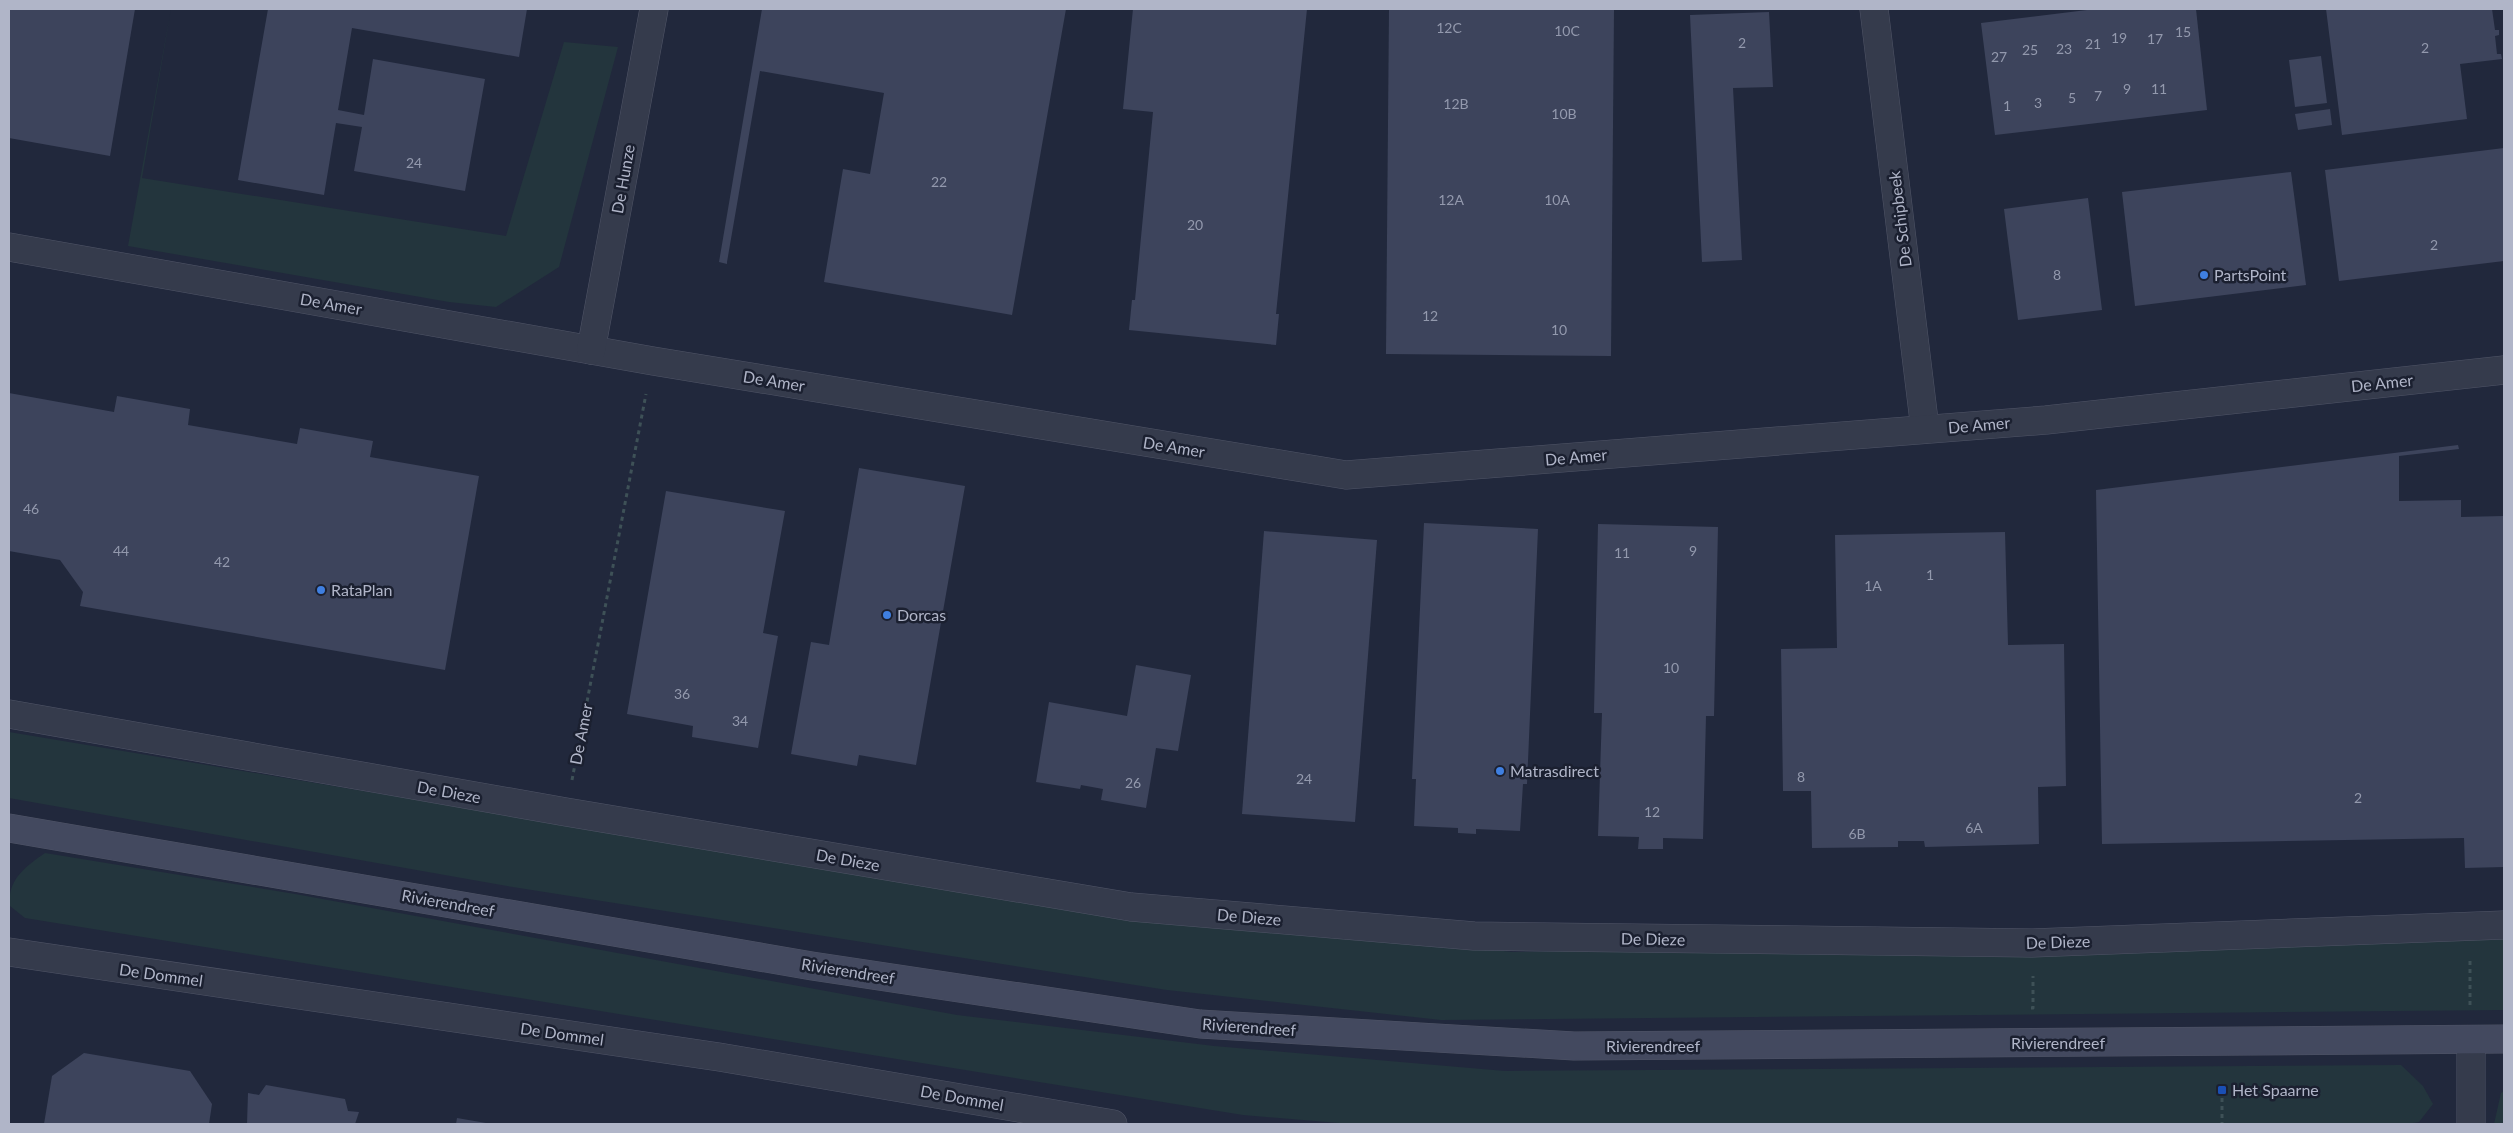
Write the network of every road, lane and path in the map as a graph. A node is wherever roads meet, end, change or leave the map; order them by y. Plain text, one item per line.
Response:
1 (654, 9) edge
2 (1874, 9) edge
3 (9, 247) edge
4 (591, 350) junction
5 (653, 361) junction
6 (2504, 370) edge
7 (1925, 429) junction
8 (9, 714) edge
9 (566, 812) junction
10 (9, 828) edge
11 (2469, 925) junction
12 (2504, 925) edge
13 (2032, 943) junction
14 (9, 952) edge
15 (2024, 1008) dead end
16 (2504, 1039) edge
17 (2471, 1040) junction
18 (2222, 1090) dead end
19 (1113, 1124) edge
20 (2222, 1124) edge
21 (2472, 1124) edge

1 - 4 street, De Hunze
2 - 7 street, De Schipbeek
3 - 4 street, De Amer
4 - 5 street, De Amer
5 - 7 street, De Amer
5 - 9 path, De Amer
6 - 7 street, De Amer
8 - 9 street, De Dieze
9 - 13 street, De Dieze
10 - 17 main road, Rivierendreef
11 - 12 street, De Dieze
11 - 13 street, De Dieze
11 - 17 path
13 - 15 path
14 - 19 street, De Dommel
16 - 17 main road, Rivierendreef
17 - 21 street
18 - 20 path

